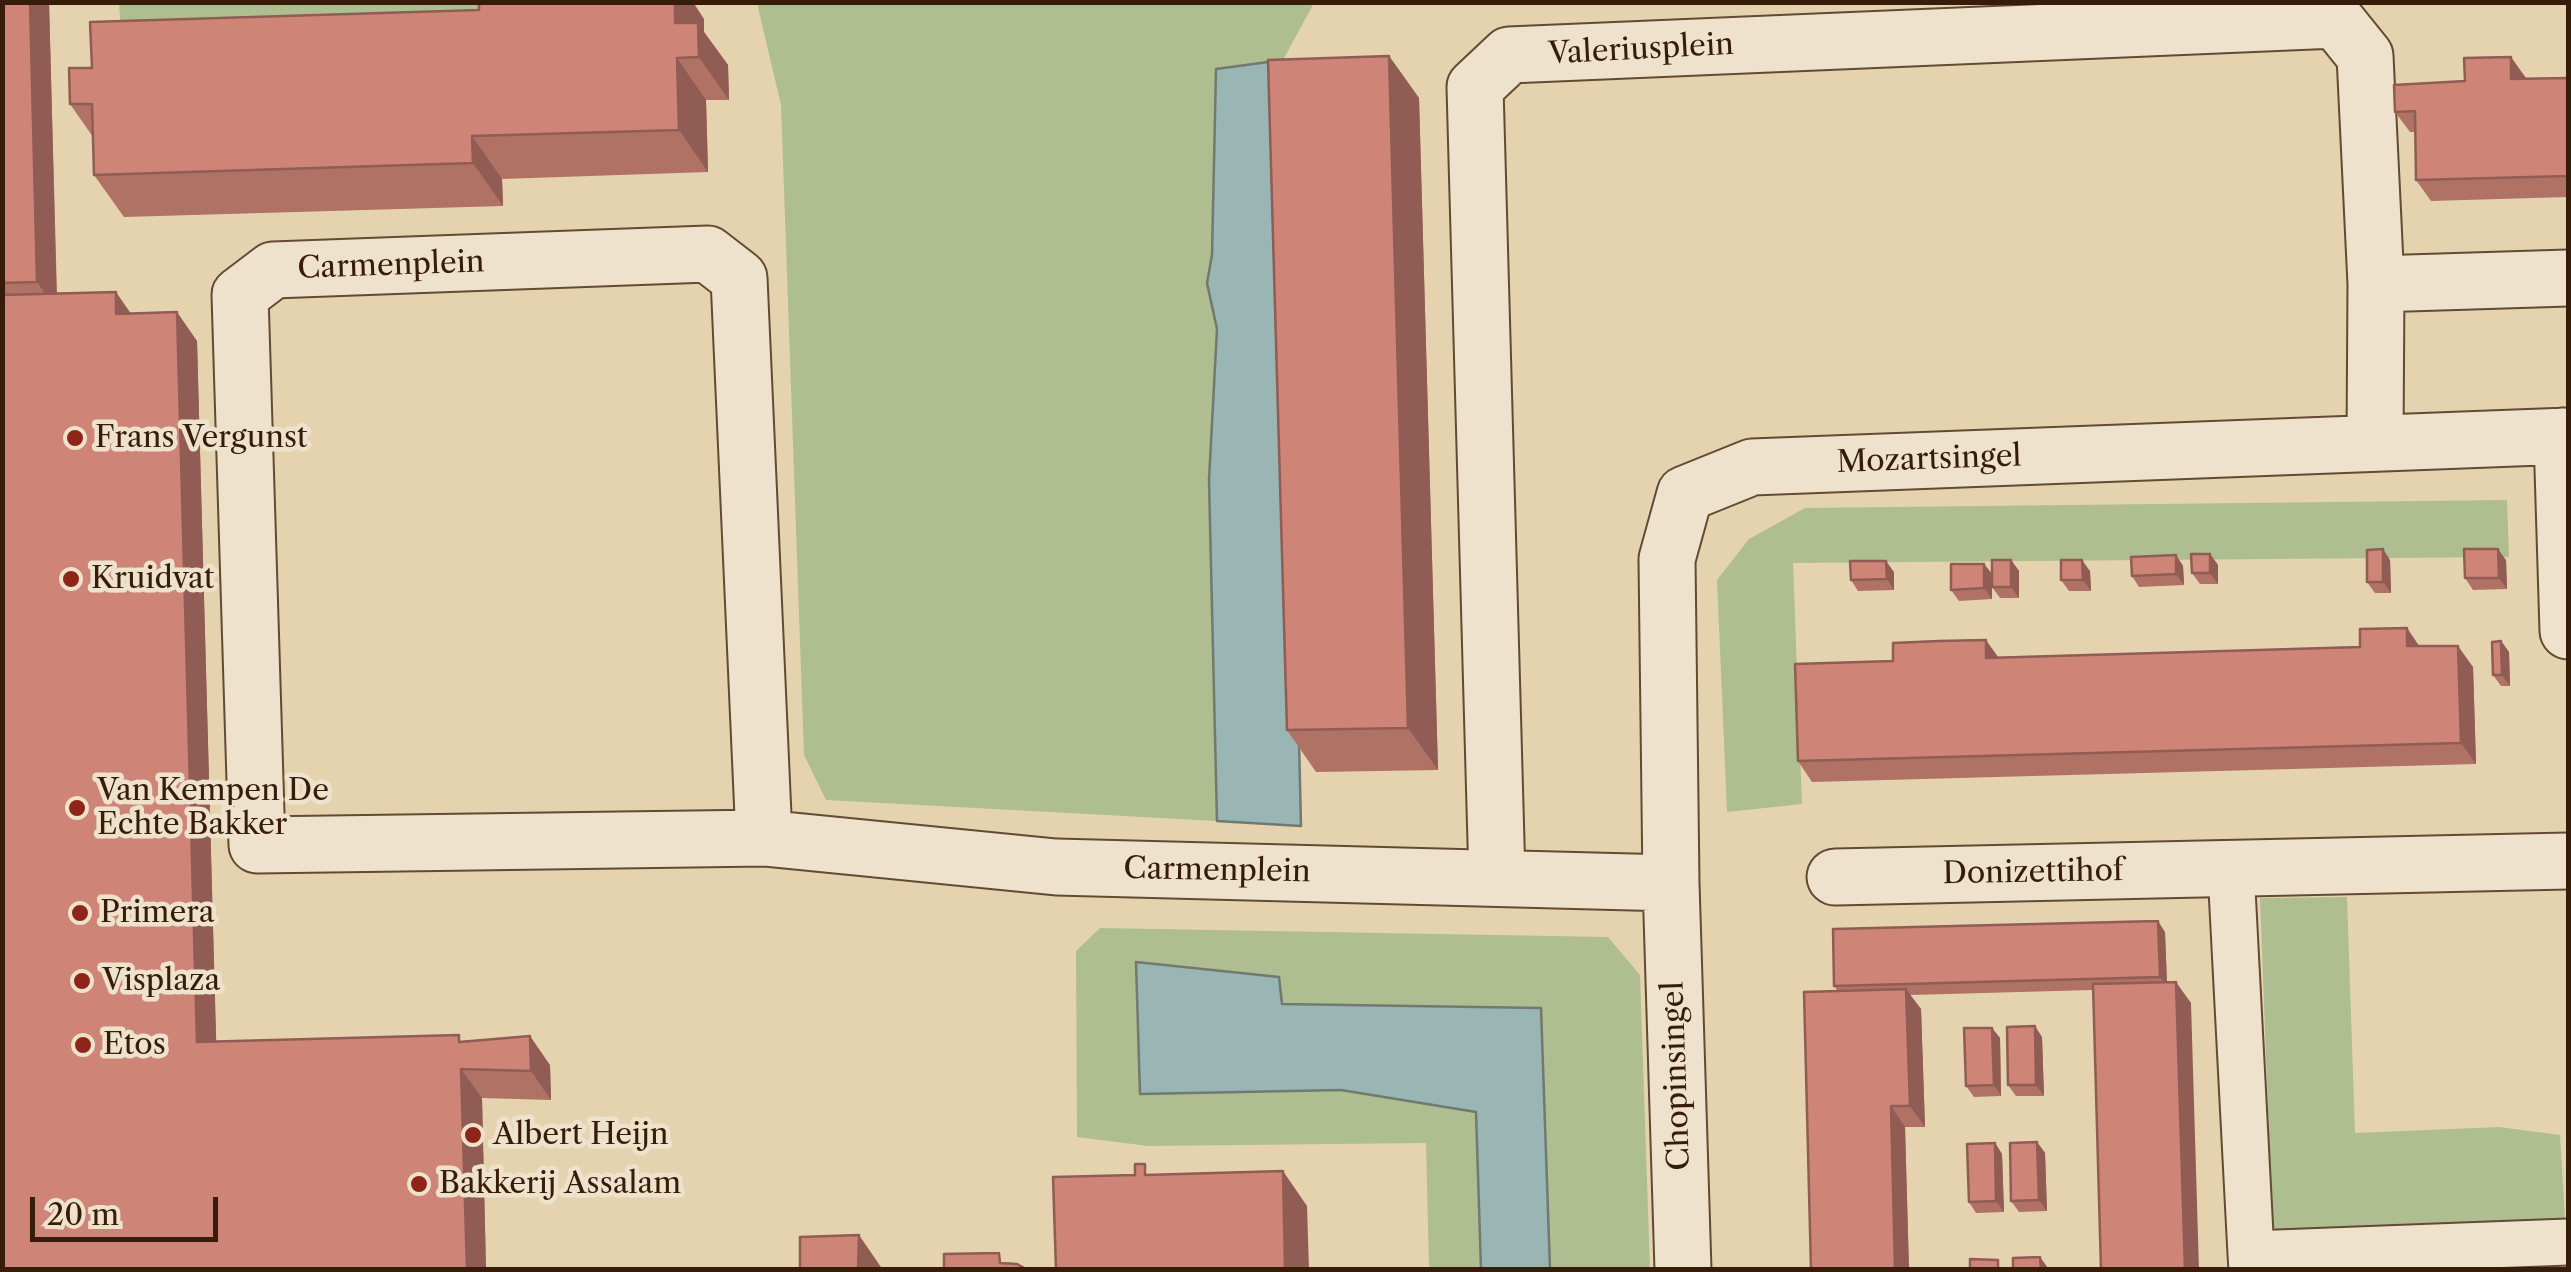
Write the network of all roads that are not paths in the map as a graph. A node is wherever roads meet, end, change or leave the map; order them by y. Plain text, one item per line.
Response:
1 (2568, 278) edge
2 (2376, 284) junction
3 (2565, 436) edge
4 (2376, 442) junction
5 (2568, 631) edge
6 (764, 838) junction
7 (2568, 862) edge
8 (2231, 870) junction
9 (1836, 877) dead end
10 (1497, 878) junction
11 (1670, 882) junction
12 (2568, 1242) edge
13 (2251, 1262) edge
14 (1683, 1270) edge

1 - 2 street
2 - 4 street, Valeriusplein
2 - 10 street, Valeriusplein
3 - 4 street, Mozartsingel
3 - 5 street
4 - 11 street, Mozartsingel
6 - 6 street, Carmenplein
6 - 10 street, Carmenplein
7 - 8 street, Donizettihof
8 - 9 street, Donizettihof
8 - 13 street
10 - 11 street, Carmenplein
11 - 14 street, Chopinsingel
12 - 13 street

